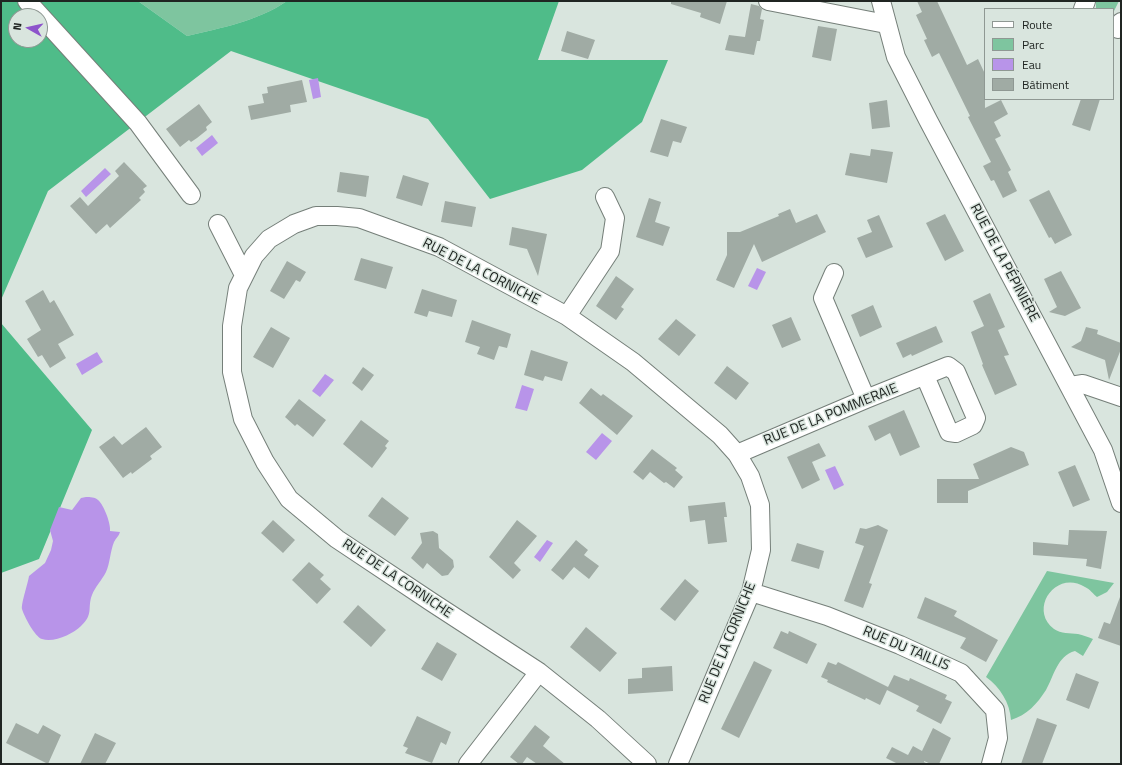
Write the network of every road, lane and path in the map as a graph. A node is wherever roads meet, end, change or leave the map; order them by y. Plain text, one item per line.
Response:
1 (768, 1) edge
2 (881, 1) edge
3 (30, 4) edge
4 (1121, 22) edge
5 (886, 24) junction
6 (1114, 27) edge
7 (191, 195) dead end
8 (604, 196) dead end
9 (218, 224) dead end
10 (834, 273) dead end
11 (244, 275) junction
12 (567, 316) junction
13 (925, 376) dead end
14 (1070, 386) junction
15 (1121, 397) edge
16 (866, 399) junction
17 (737, 454) junction
18 (1121, 502) edge
19 (751, 592) junction
20 (539, 672) junction
21 (468, 764) edge
22 (647, 764) edge
23 (678, 764) edge
24 (991, 764) edge

1 - 5 street
2 - 5 street, RUE DE LA PÉPINIÈRE
3 - 7 street
4 - 6 street
5 - 14 street, RUE DE LA PÉPINIÈRE
8 - 12 street
9 - 11 street
10 - 16 street
11 - 12 street, RUE DE LA CORNICHE
11 - 20 street, RUE DE LA CORNICHE
12 - 17 street, RUE DE LA CORNICHE
13 - 16 street, RUE DE LA POMMERAIE
14 - 15 street
14 - 18 street, RUE DE LA PÉPINIÈRE
16 - 17 street, RUE DE LA POMMERAIE
17 - 19 street, RUE DE LA CORNICHE
19 - 23 street, RUE DE LA CORNICHE
19 - 24 street, RUE DU TAILLIS
20 - 21 street
20 - 22 street, RUE DE LA CORNICHE

